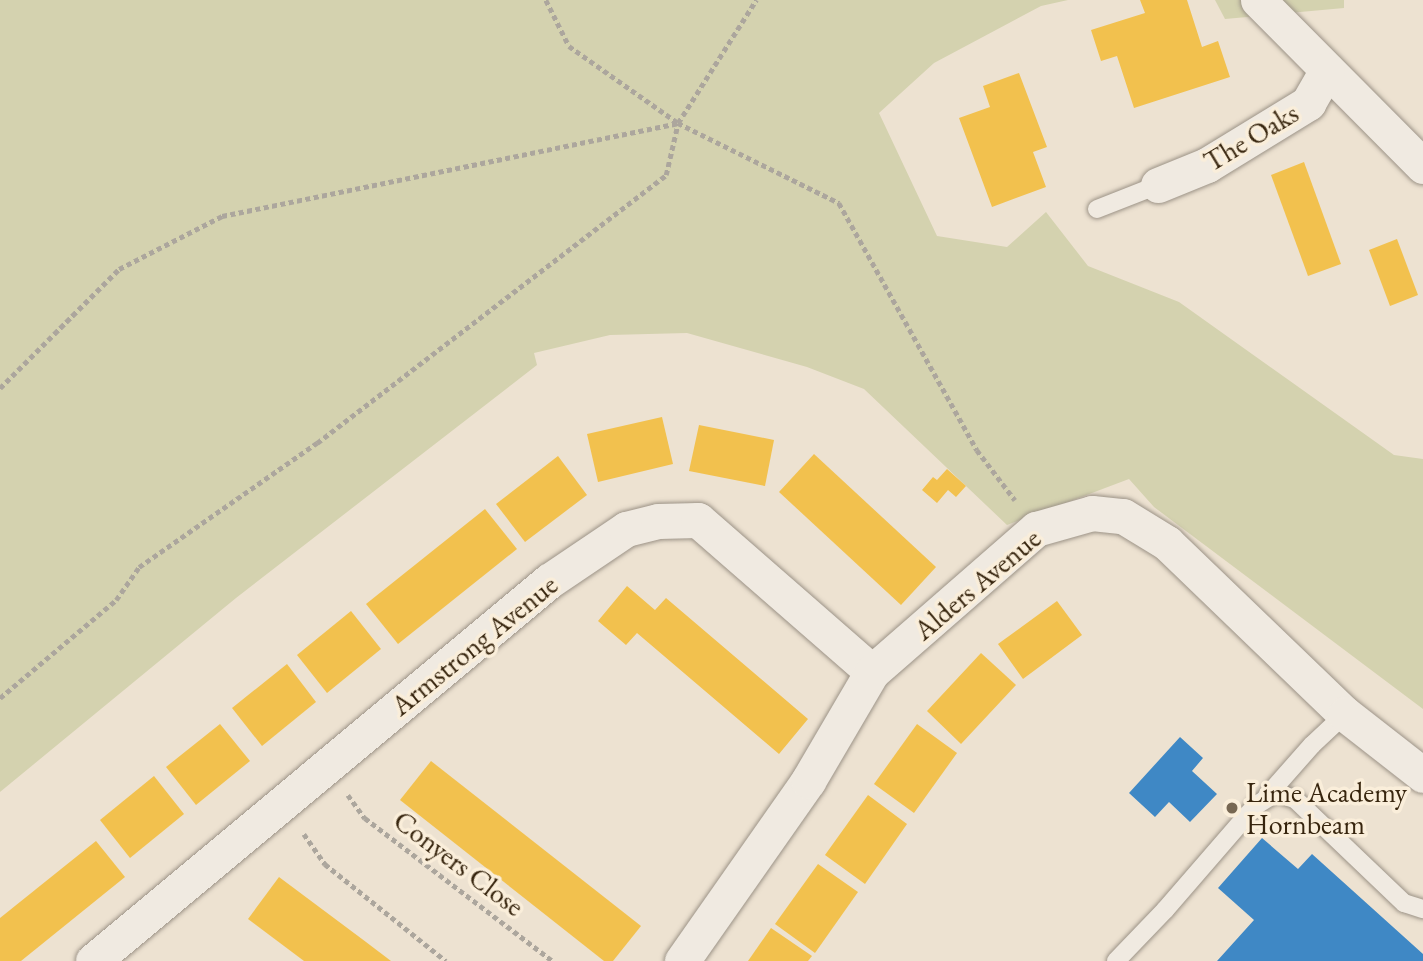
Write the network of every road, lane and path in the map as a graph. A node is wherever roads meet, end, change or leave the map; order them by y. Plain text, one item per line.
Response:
1 (547, 0) edge
2 (756, 0) edge
3 (1258, 0) edge
4 (1327, 70) junction
5 (678, 122) junction
6 (1423, 166) edge
7 (1158, 185) joint
8 (1097, 209) dead end
9 (0, 388) edge
10 (1036, 529) junction
11 (872, 672) junction
12 (0, 698) edge
13 (1345, 714) junction
14 (1423, 775) edge
15 (345, 791) dead end
16 (1267, 796) junction
17 (299, 827) dead end
18 (1423, 909) edge
19 (93, 961) edge
20 (446, 961) edge
21 (554, 961) edge
22 (682, 961) edge
23 (1116, 961) edge

1 - 5 path
2 - 5 path
3 - 4 street
4 - 6 street
4 - 7 street, The Oaks
5 - 9 path
5 - 10 path
5 - 12 path
7 - 8 lane
10 - 11 street, Alders Avenue
10 - 13 street, Alders Avenue
11 - 19 street, Armstrong Avenue
11 - 22 street, Alders Avenue
13 - 14 street, Alders Avenue
13 - 16 lane
15 - 21 path, Conyers Close
16 - 18 lane
16 - 23 lane
17 - 20 path

